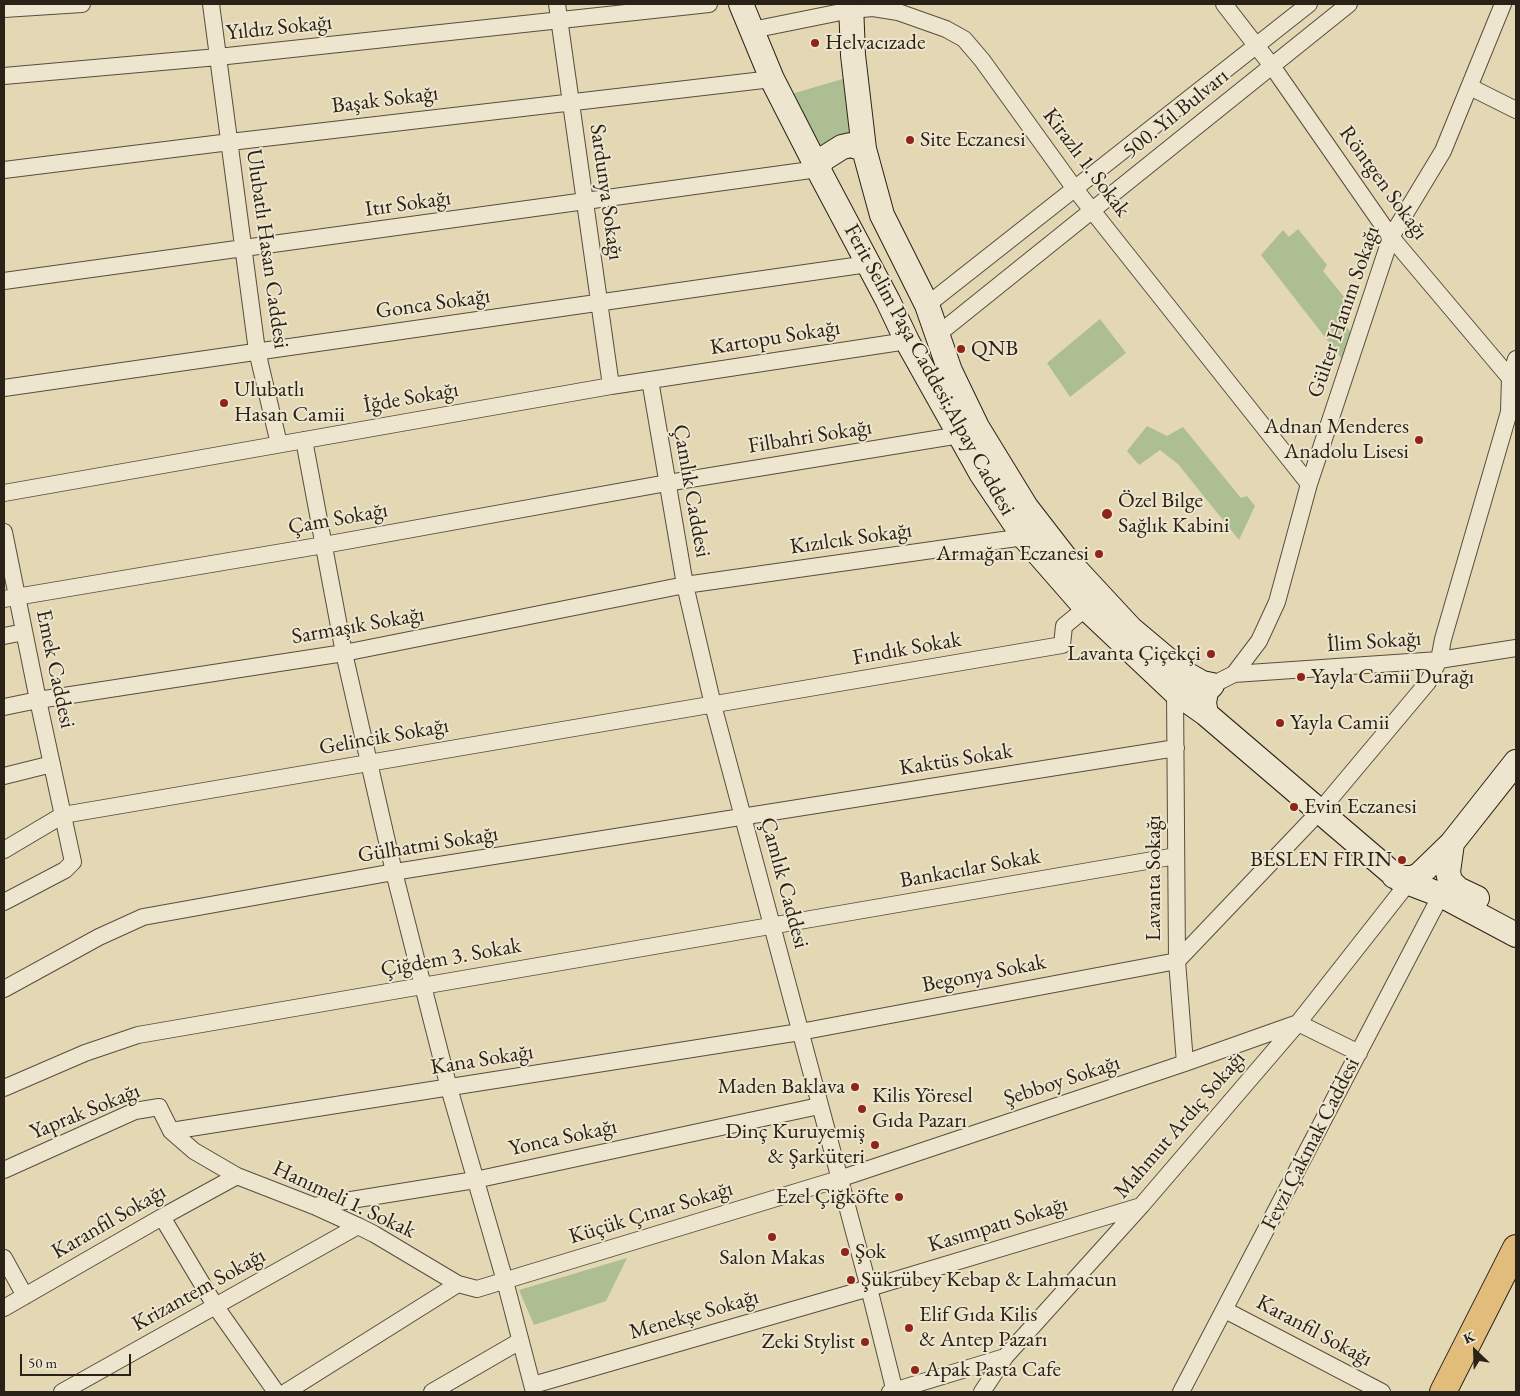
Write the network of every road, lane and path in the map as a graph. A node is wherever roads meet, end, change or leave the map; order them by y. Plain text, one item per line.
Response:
1 (82, 4) edge
2 (211, 4) edge
3 (557, 4) edge
4 (708, 4) edge
5 (741, 4) edge
6 (1224, 4) edge
7 (1309, 4) edge
8 (1349, 4) edge
9 (1499, 6) edge
10 (851, 7) edge
11 (4, 9) edge
12 (559, 21) junction
13 (752, 30) junction
14 (1256, 46) junction
15 (218, 57) junction
16 (1272, 66) junction
17 (4, 76) edge
18 (772, 78) junction
19 (1470, 87) junction
20 (570, 101) junction
21 (1516, 110) edge
22 (230, 142) junction
23 (864, 149) junction
24 (818, 169) junction
25 (4, 170) edge
26 (1075, 189) junction
27 (585, 202) junction
28 (1092, 210) junction
29 (1391, 236) junction
30 (244, 249) junction
31 (868, 264) junction
32 (4, 281) edge
33 (600, 303) junction
34 (928, 305) junction
35 (937, 335) junction
36 (907, 341) junction
37 (257, 351) junction
38 (1516, 358) edge
39 (650, 380) junction
40 (1513, 380) edge
41 (611, 386) junction
42 (4, 388) edge
43 (1513, 414) edge
44 (960, 435) junction
45 (304, 440) junction
46 (279, 444) junction
47 (667, 483) junction
48 (1309, 484) junction
49 (4, 493) edge
50 (1032, 531) junction
51 (4, 532) edge
52 (324, 545) junction
53 (685, 585) junction
54 (10, 598) edge
55 (1086, 608) junction
56 (24, 632) junction
57 (4, 636) edge
58 (1516, 648) edge
59 (344, 653) junction
60 (1438, 660) junction
61 (1234, 674) junction
62 (1212, 685) junction
63 (1175, 692) junction
64 (38, 700) junction
65 (713, 704) junction
66 (4, 707) edge
67 (1206, 714) junction
68 (1176, 748) junction
69 (369, 762) junction
70 (1516, 762) edge
71 (52, 764) junction
72 (4, 776) edge
73 (1319, 812) junction
74 (63, 815) junction
75 (744, 817) junction
76 (1452, 843) junction
77 (4, 850) edge
78 (1176, 856) junction
79 (394, 872) junction
80 (1401, 880) junction
81 (1441, 895) junction
82 (4, 902) edge
83 (1516, 918) edge
84 (772, 927) junction
85 (1516, 935) edge
86 (1177, 961) junction
87 (423, 986) junction
88 (4, 989) edge
89 (1298, 1023) junction
90 (800, 1032) junction
91 (1359, 1053) junction
92 (1185, 1063) junction
93 (4, 1088) edge
94 (449, 1088) junction
95 (819, 1106) junction
96 (171, 1131) junction
97 (4, 1170) edge
98 (237, 1176) junction
99 (838, 1179) junction
100 (475, 1180) junction
101 (314, 1206) junction
102 (1141, 1206) junction
103 (162, 1217) junction
104 (358, 1226) junction
105 (1516, 1248) edge
106 (4, 1258) edge
107 (505, 1282) junction
108 (458, 1284) junction
109 (868, 1288) junction
110 (1516, 1288) edge
111 (25, 1296) junction
112 (216, 1307) junction
113 (4, 1308) edge
114 (1225, 1310) junction
115 (520, 1341) junction
116 (1006, 1358) junction
117 (534, 1389) edge
118 (62, 1392) edge
119 (276, 1392) edge
120 (286, 1392) edge
121 (432, 1392) edge
122 (893, 1392) edge
123 (982, 1392) edge
124 (1181, 1392) edge
125 (1382, 1392) edge
126 (1443, 1392) edge
127 (1463, 1392) edge

1 - 11 street
2 - 15 street, Ulubatlı Hasan Caddesi
3 - 12 street, Sardunya Sokağı
4 - 12 street, Yıldız Sokağı
5 - 13 main road, Ferit Selim Paşa Caddesi;Alpay Caddesi
6 - 14 street, Röntgen Sokağı
7 - 14 street, 500. Yıl Bulvarı
8 - 16 street, 500. Yıl Bulvarı
9 - 19 street, Gülter Hanım Sokağı
10 - 13 street, Kirazlı 1. Sokak
10 - 23 main road
10 - 26 street, Kirazlı 1. Sokak
12 - 15 street, Yıldız Sokağı
12 - 20 street, Sardunya Sokağı
13 - 18 main road, Ferit Selim Paşa Caddesi;Alpay Caddesi
14 - 16 street, Röntgen Sokağı
14 - 26 street, 500. Yıl Bulvarı
15 - 17 street, Yıldız Sokağı
15 - 22 street, Ulubatlı Hasan Caddesi
16 - 28 street, 500. Yıl Bulvarı
16 - 29 street, Röntgen Sokağı
18 - 20 street, Başak Sokağı
18 - 24 main road, Ferit Selim Paşa Caddesi;Alpay Caddesi
19 - 21 street
19 - 29 street, Gülter Hanım Sokağı
20 - 22 street, Başak Sokağı
20 - 27 street, Sardunya Sokağı
22 - 25 street, Başak Sokağı
22 - 30 street, Ulubatlı Hasan Caddesi
23 - 24 main road
23 - 34 main road
24 - 27 street, Itır Sokağı
24 - 31 main road, Ferit Selim Paşa Caddesi;Alpay Caddesi
26 - 28 street, Kirazlı 1. Sokak
26 - 34 street, 500. Yıl Bulvarı
27 - 30 street, Itır Sokağı
27 - 33 street, Sardunya Sokağı
28 - 35 street, 500. Yıl Bulvarı
28 - 48 street, Kirazlı 1. Sokak
29 - 40 street, Röntgen Sokağı
29 - 48 street, Gülter Hanım Sokağı
30 - 32 street, Itır Sokağı
30 - 37 street, Ulubatlı Hasan Caddesi
31 - 33 street, Gonca Sokağı
31 - 36 main road, Ferit Selim Paşa Caddesi;Alpay Caddesi
33 - 37 street, Gonca Sokağı
33 - 41 street, Sardunya Sokağı
34 - 35 main road
35 - 36 main road
35 - 50 main road
36 - 39 street, Kartopu Sokağı
36 - 44 main road, Ferit Selim Paşa Caddesi;Alpay Caddesi
37 - 42 street, Gonca Sokağı
37 - 46 street, Ulubatlı Hasan Caddesi
38 - 40 street
39 - 41 street, İğde Sokağı
39 - 47 street, Çamlık Caddesi
40 - 43 street
41 - 45 street, İğde Sokağı
43 - 60 street
44 - 47 street, Filbahri Sokağı
44 - 50 main road, Ferit Selim Paşa Caddesi;Alpay Caddesi
45 - 46 street, İğde Sokağı
45 - 52 street
46 - 49 street, İğde Sokağı
47 - 52 street, Çam Sokağı
47 - 53 street, Çamlık Caddesi
48 - 61 street, Gülter Hanım Sokağı
50 - 53 street, Kızılcık Sokağı
50 - 55 main road, Ferit Selim Paşa Caddesi;Alpay Caddesi
50 - 62 main road
51 - 54 street, Emek Caddesi
52 - 54 street, Çam Sokağı
52 - 59 street
53 - 59 street, Sarmaşık Sokağı
53 - 65 street, Çamlık Caddesi
54 - 56 street, Emek Caddesi
55 - 63 main road, Ferit Selim Paşa Caddesi;Alpay Caddesi
55 - 65 street, Fındık Sokak
56 - 57 street
56 - 64 street, Emek Caddesi
58 - 60 street, İlim Sokağı
59 - 64 street, Sarmaşık Sokağı
59 - 69 street
60 - 61 street, İlim Sokağı
60 - 73 street
61 - 62 street, Gülter Hanım Sokağı
62 - 67 main road
63 - 67 main road, Ferit Selim Paşa Caddesi;Alpay Caddesi
63 - 68 street, Lavanta Sokağı
64 - 66 street, Sarmaşık Sokağı
64 - 71 street, Emek Caddesi
65 - 69 street, Gelincik Sokağı
65 - 75 street, Çamlık Caddesi
67 - 73 main road, Ferit Selim Paşa Caddesi;Alpay Caddesi
68 - 75 street, Kaktüs Sokak
68 - 78 street, Lavanta Sokağı
69 - 74 street, Gelincik Sokağı
69 - 79 street
70 - 76 main road
71 - 72 street
71 - 74 street, Emek Caddesi
73 - 80 main road, Ferit Selim Paşa Caddesi;Alpay Caddesi
73 - 86 street
74 - 77 street
74 - 82 street, Emek Caddesi
75 - 79 street, Gülhatmi Sokağı
75 - 84 street, Çamlık Caddesi
76 - 80 main road
76 - 83 main road
78 - 84 street, Bankacılar Sokak
78 - 86 street, Lavanta Sokağı
79 - 87 street
79 - 88 street, Gülhatmi Sokağı
80 - 81 main road, Ferit Selim Paşa Caddesi;Alpay Caddesi
80 - 89 street, Mahmut Ardıç Sokağı
81 - 85 main road, Ferit Selim Paşa Caddesi;Alpay Caddesi
81 - 91 street, Fevzi Çakmak Caddesi
84 - 87 street, Çiğdem 3. Sokak
84 - 90 street, Çamlık Caddesi
86 - 90 street, Begonya Sokak
86 - 92 street, Lavanta Sokağı
87 - 93 street, Çiğdem 3. Sokak
87 - 94 street
89 - 91 street
89 - 92 street, Şebboy Sokağı
89 - 102 street, Mahmut Ardıç Sokağı
90 - 94 street, Kana Sokağı
90 - 95 street, Çamlık Caddesi
91 - 114 street, Fevzi Çakmak Caddesi
92 - 99 street, Şebboy Sokağı
94 - 96 street, Kana Sokağı
94 - 100 street
95 - 99 street, Çamlık Caddesi
95 - 100 street, Yonca Sokağı
96 - 97 street, Yaprak Sokağı
96 - 98 street, Hanımeli 1. Sokak
98 - 101 street, Hanımeli 1. Sokak
98 - 103 street, Karanfil Sokağı
99 - 107 street, Küçük Çınar Sokağı
99 - 109 street, Çamlık Caddesi
100 - 101 street, Yonca Sokağı
100 - 107 street
101 - 104 street, Hanımeli 1. Sokak
102 - 109 street, Kasımpatı Sokağı
102 - 116 street, Mahmut Ardıç Sokağı
103 - 111 street, Karanfil Sokağı
103 - 112 street
104 - 108 street, Hanımeli 1. Sokak
104 - 112 street, Krizantem Sokağı
105 - 126 main road
106 - 111 street
107 - 108 street, Hanımeli 1. Sokak
107 - 115 street
108 - 120 street
109 - 117 street, Menekşe Sokağı
109 - 122 street, Çamlık Caddesi
110 - 127 main road
111 - 113 street, Karanfil Sokağı
112 - 118 street, Krizantem Sokağı
112 - 119 street
114 - 124 street, Fevzi Çakmak Caddesi
114 - 125 street, Karanfil Sokağı
115 - 117 street
115 - 121 street
116 - 122 street
116 - 123 street, Mahmut Ardıç Sokağı

